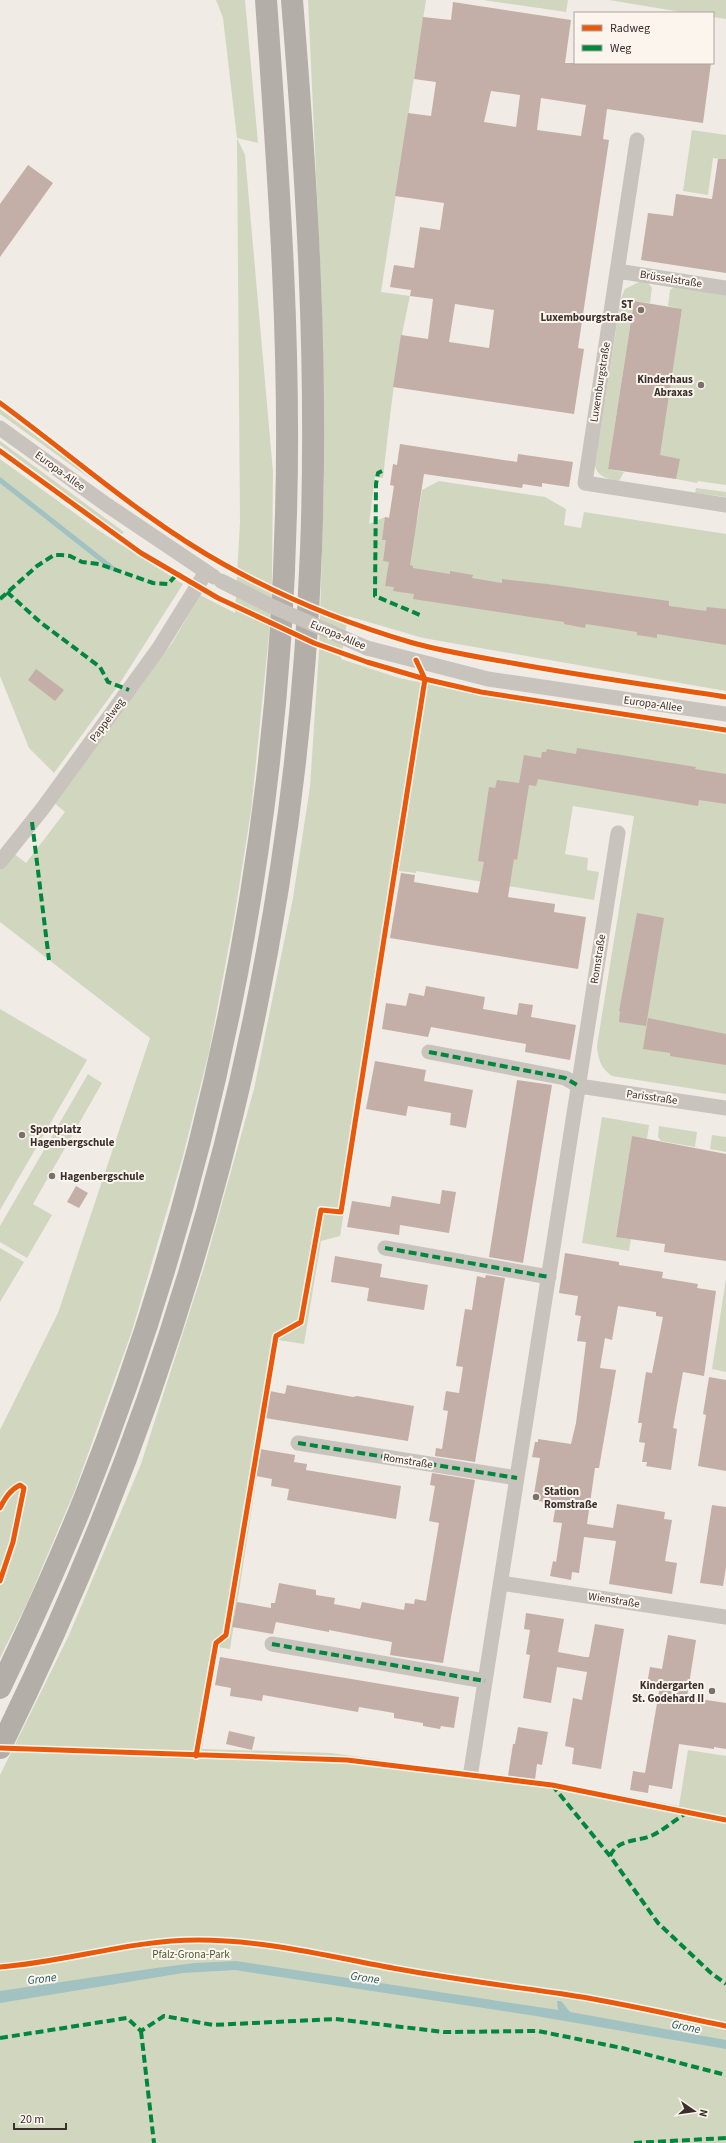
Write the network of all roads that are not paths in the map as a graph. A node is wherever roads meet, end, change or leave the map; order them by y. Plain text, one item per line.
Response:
1 (266, 0) edge
2 (287, 0) edge
3 (292, 0) edge
4 (637, 140) dead end
5 (277, 169) junction
6 (616, 270) junction
7 (726, 288) edge
8 (0, 428) edge
9 (726, 505) edge
10 (206, 572) junction
11 (726, 714) edge
12 (618, 833) dead end
13 (0, 862) edge
14 (429, 1052) dead end
15 (579, 1086) junction
16 (726, 1108) edge
17 (384, 1248) dead end
18 (549, 1277) junction
19 (298, 1443) dead end
20 (517, 1478) junction
21 (501, 1583) junction
22 (726, 1617) edge
23 (272, 1644) dead end
24 (486, 1681) junction
25 (0, 1688) edge
26 (0, 1748) edge
27 (472, 1771) dead end

1 - 5 highway
2 - 5 highway
3 - 26 highway
4 - 6 street, Luxemburgstraße
5 - 25 highway
6 - 7 street, Brüsselstraße
6 - 9 street, Luxemburgstraße
8 - 10 street, Europa-Allee
10 - 11 street, Europa-Allee, bridge
10 - 13 street, Pappelweg
12 - 15 street, Romstraße
14 - 15 street
15 - 16 street, Parisstraße
15 - 18 street, Romstraße
17 - 18 street
18 - 20 street, Romstraße
19 - 20 street, Romstraße
20 - 21 street, Romstraße
21 - 22 street, Wienstraße
21 - 24 street, Romstraße
23 - 24 street
24 - 27 street, Romstraße

